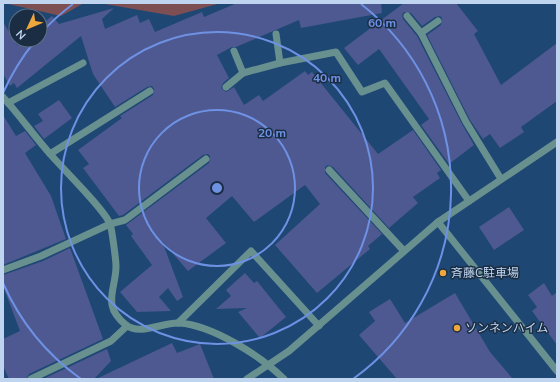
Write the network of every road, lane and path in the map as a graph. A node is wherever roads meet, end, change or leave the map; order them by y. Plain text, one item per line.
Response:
1 (408, 16) dead end
2 (438, 21) dead end
3 (421, 33) junction
4 (276, 34) dead end
5 (234, 51) dead end
6 (83, 63) dead end
7 (280, 63) junction
8 (244, 73) junction
9 (226, 87) dead end
10 (150, 91) dead end
11 (3, 97) edge
12 (8, 103) junction
13 (557, 142) edge
14 (50, 154) junction
15 (206, 159) dead end
16 (329, 170) dead end
17 (502, 179) junction
18 (469, 201) junction
19 (438, 222) junction
20 (110, 224) junction
21 (404, 251) junction
22 (3, 270) edge
23 (178, 323) junction
24 (127, 326) junction
25 (320, 326) junction
26 (270, 365) junction
27 (557, 372) edge
28 (31, 379) edge
29 (247, 379) edge
30 (284, 379) edge

1 - 3 street
2 - 3 street
3 - 17 street
4 - 7 street
5 - 8 street
6 - 12 street
7 - 8 street
7 - 18 street
8 - 9 street
10 - 14 street
11 - 12 street
12 - 14 street
13 - 17 street
14 - 20 street
15 - 20 street
16 - 21 street
17 - 18 street
18 - 19 street
19 - 21 street
19 - 27 street
20 - 22 street
20 - 24 street
21 - 25 street
23 - 24 street
23 - 25 street
23 - 26 street
24 - 28 street
25 - 26 street
26 - 29 street
26 - 30 street

